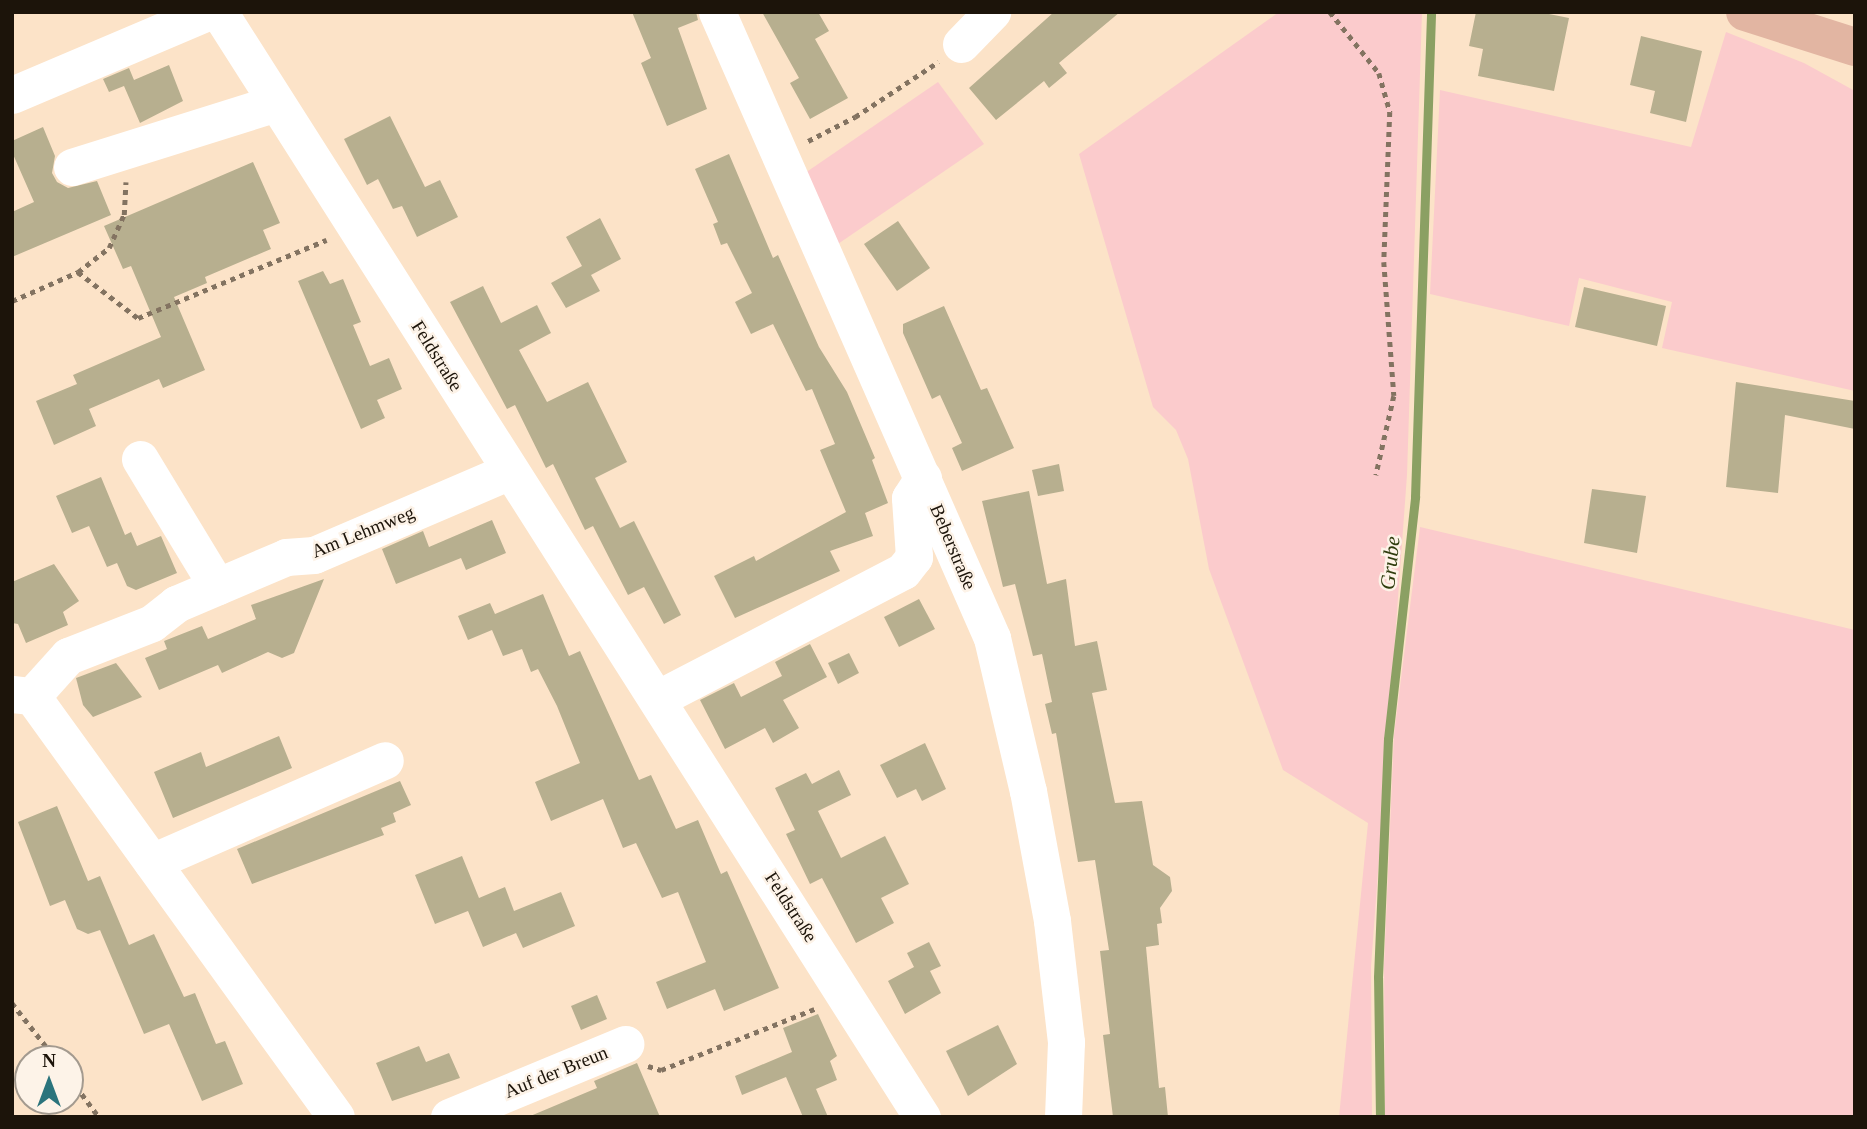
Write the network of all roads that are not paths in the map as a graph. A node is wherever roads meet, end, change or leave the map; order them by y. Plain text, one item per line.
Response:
1 (208, 12) edge
2 (219, 12) edge
3 (717, 12) edge
4 (992, 12) edge
5 (1745, 12) edge
6 (961, 44) road end
7 (1855, 47) edge
8 (12, 95) edge
9 (276, 103) junction
10 (72, 167) dead end
11 (141, 459) dead end
12 (508, 472) junction
13 (923, 478) junction
14 (217, 586) junction
15 (22, 695) edge
16 (657, 699) junction
17 (385, 760) dead end
18 (152, 862) junction
19 (625, 1044) road end
20 (336, 1117) edge
21 (449, 1117) edge
22 (922, 1117) edge
23 (1063, 1117) edge

1 - 8 street
2 - 9 street, Feldstraße
3 - 13 street, Beberstraße
4 - 6 street
5 - 7 main road
9 - 10 street
9 - 12 street, Feldstraße
11 - 14 street
12 - 14 street, Am Lehmweg
12 - 16 street, Feldstraße
13 - 16 street
13 - 23 street, Beberstraße
14 - 15 street, Am Lehmweg
15 - 18 street, Am Lehmweg
16 - 22 street, Feldstraße
17 - 18 street
18 - 20 street, Am Lehmweg
19 - 21 street, Auf der Breun

